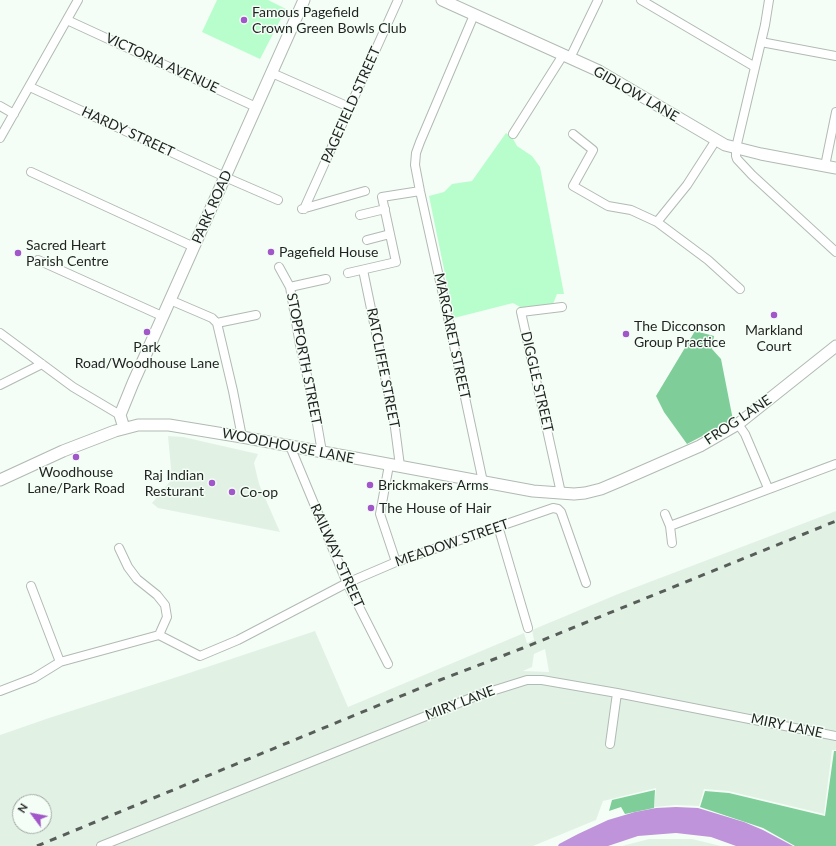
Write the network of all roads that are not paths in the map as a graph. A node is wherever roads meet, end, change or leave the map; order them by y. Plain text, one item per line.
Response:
1 (78, 0) edge
2 (304, 0) edge
3 (398, 0) edge
4 (442, 0) edge
5 (598, 0) edge
6 (641, 0) edge
7 (769, 0) edge
8 (474, 15) junction
9 (67, 20) junction
10 (761, 42) junction
11 (566, 56) junction
12 (836, 56) edge
13 (755, 67) junction
14 (272, 73) junction
15 (30, 87) junction
16 (0, 106) edge
17 (256, 107) junction
18 (349, 107) junction
19 (836, 112) edge
20 (14, 114) junction
21 (513, 134) dead end
22 (573, 134) dead end
23 (0, 138) edge
24 (716, 140) junction
25 (736, 148) junction
26 (825, 166) junction
27 (836, 168) edge
28 (30, 172) dead end
29 (225, 177) junction
30 (420, 191) junction
31 (365, 192) dead end
32 (278, 200) dead end
33 (385, 209) junction
34 (360, 215) dead end
35 (657, 222) junction
36 (390, 234) junction
37 (367, 240) dead end
38 (194, 246) junction
39 (836, 252) edge
40 (38, 260) dead end
41 (279, 267) dead end
42 (363, 270) junction
43 (348, 273) dead end
44 (326, 279) dead end
45 (290, 287) junction
46 (740, 290) dead end
47 (170, 300) junction
48 (562, 307) dead end
49 (256, 315) dead end
50 (162, 316) junction
51 (217, 323) junction
52 (0, 333) edge
53 (836, 346) edge
54 (42, 364) junction
55 (0, 385) edge
56 (120, 415) junction
57 (738, 424) junction
58 (124, 428) junction
59 (242, 437) junction
60 (290, 446) junction
61 (322, 452) junction
62 (836, 464) edge
63 (389, 465) junction
64 (400, 466) junction
65 (0, 479) edge
66 (483, 482) junction
67 (768, 488) junction
68 (561, 493) junction
69 (585, 493) joint
70 (665, 514) dead end
71 (498, 526) junction
72 (670, 526) junction
73 (672, 543) dead end
74 (119, 548) dead end
75 (396, 562) junction
76 (347, 583) junction
77 (586, 583) dead end
78 (31, 586) dead end
79 (528, 628) dead end
80 (159, 635) junction
81 (60, 662) junction
82 (388, 664) dead end
83 (0, 691) edge
84 (617, 693) junction
85 (836, 736) edge
86 (610, 744) dead end
87 (101, 846) edge

1 - 9 street
2 - 14 street, PARK ROAD
3 - 18 street, PAGEFIELD STREET
4 - 8 street, GIDLOW LANE
5 - 11 street
6 - 13 street
7 - 10 street
8 - 11 street, GIDLOW LANE
8 - 30 street, MARGARET STREET
9 - 15 street
9 - 17 street, VICTORIA AVENUE
10 - 12 street
10 - 13 street
11 - 21 street
11 - 24 street, GIDLOW LANE
13 - 25 street
14 - 17 street, PARK ROAD
14 - 18 street
15 - 20 street
15 - 29 street, HARDY STREET
16 - 20 street
17 - 29 street, PARK ROAD
18 - 31 street, PAGEFIELD STREET
19 - 26 street
20 - 23 street
22 - 35 street
24 - 25 street, GIDLOW LANE
24 - 35 street
25 - 26 street, GIDLOW LANE
25 - 39 street
26 - 27 street, GIDLOW LANE
28 - 38 street
29 - 32 street, HARDY STREET
29 - 38 street, PARK ROAD
30 - 33 street
30 - 66 street, MARGARET STREET
33 - 34 street
33 - 36 street
35 - 46 street
36 - 37 street
36 - 42 street
38 - 47 street, PARK ROAD
40 - 50 street
41 - 45 street, STOPFORTH STREET
42 - 43 street
42 - 64 street, RATCLIFFE STREET
44 - 45 street
45 - 61 street, STOPFORTH STREET
47 - 50 street, PARK ROAD
47 - 51 street
48 - 68 street, DIGGLE STREET
49 - 51 street
50 - 56 street, PARK ROAD
51 - 59 street
52 - 54 street
53 - 57 street, FROG LANE
54 - 55 street
54 - 56 street
56 - 58 street
57 - 67 street
57 - 69 street, FROG LANE
58 - 59 street, WOODHOUSE LANE
58 - 65 street, WOODHOUSE LANE
59 - 60 street, WOODHOUSE LANE
60 - 61 street, WOODHOUSE LANE
60 - 76 street, RAILWAY STREET
61 - 63 street, WOODHOUSE LANE
62 - 67 street
63 - 64 street, WOODHOUSE LANE
63 - 75 street
64 - 66 street, WOODHOUSE LANE
66 - 68 street, WOODHOUSE LANE
67 - 72 street
68 - 69 street, WOODHOUSE LANE
70 - 72 street
71 - 75 street, MEADOW STREET
71 - 77 street, MEADOW STREET
71 - 79 street
72 - 73 street
74 - 80 street
75 - 76 street, MEADOW STREET
76 - 80 street, MEADOW STREET
76 - 82 street, RAILWAY STREET
78 - 81 street
80 - 81 street
81 - 83 street
84 - 85 street, MIRY LANE
84 - 86 street
84 - 87 street, MIRY LANE

